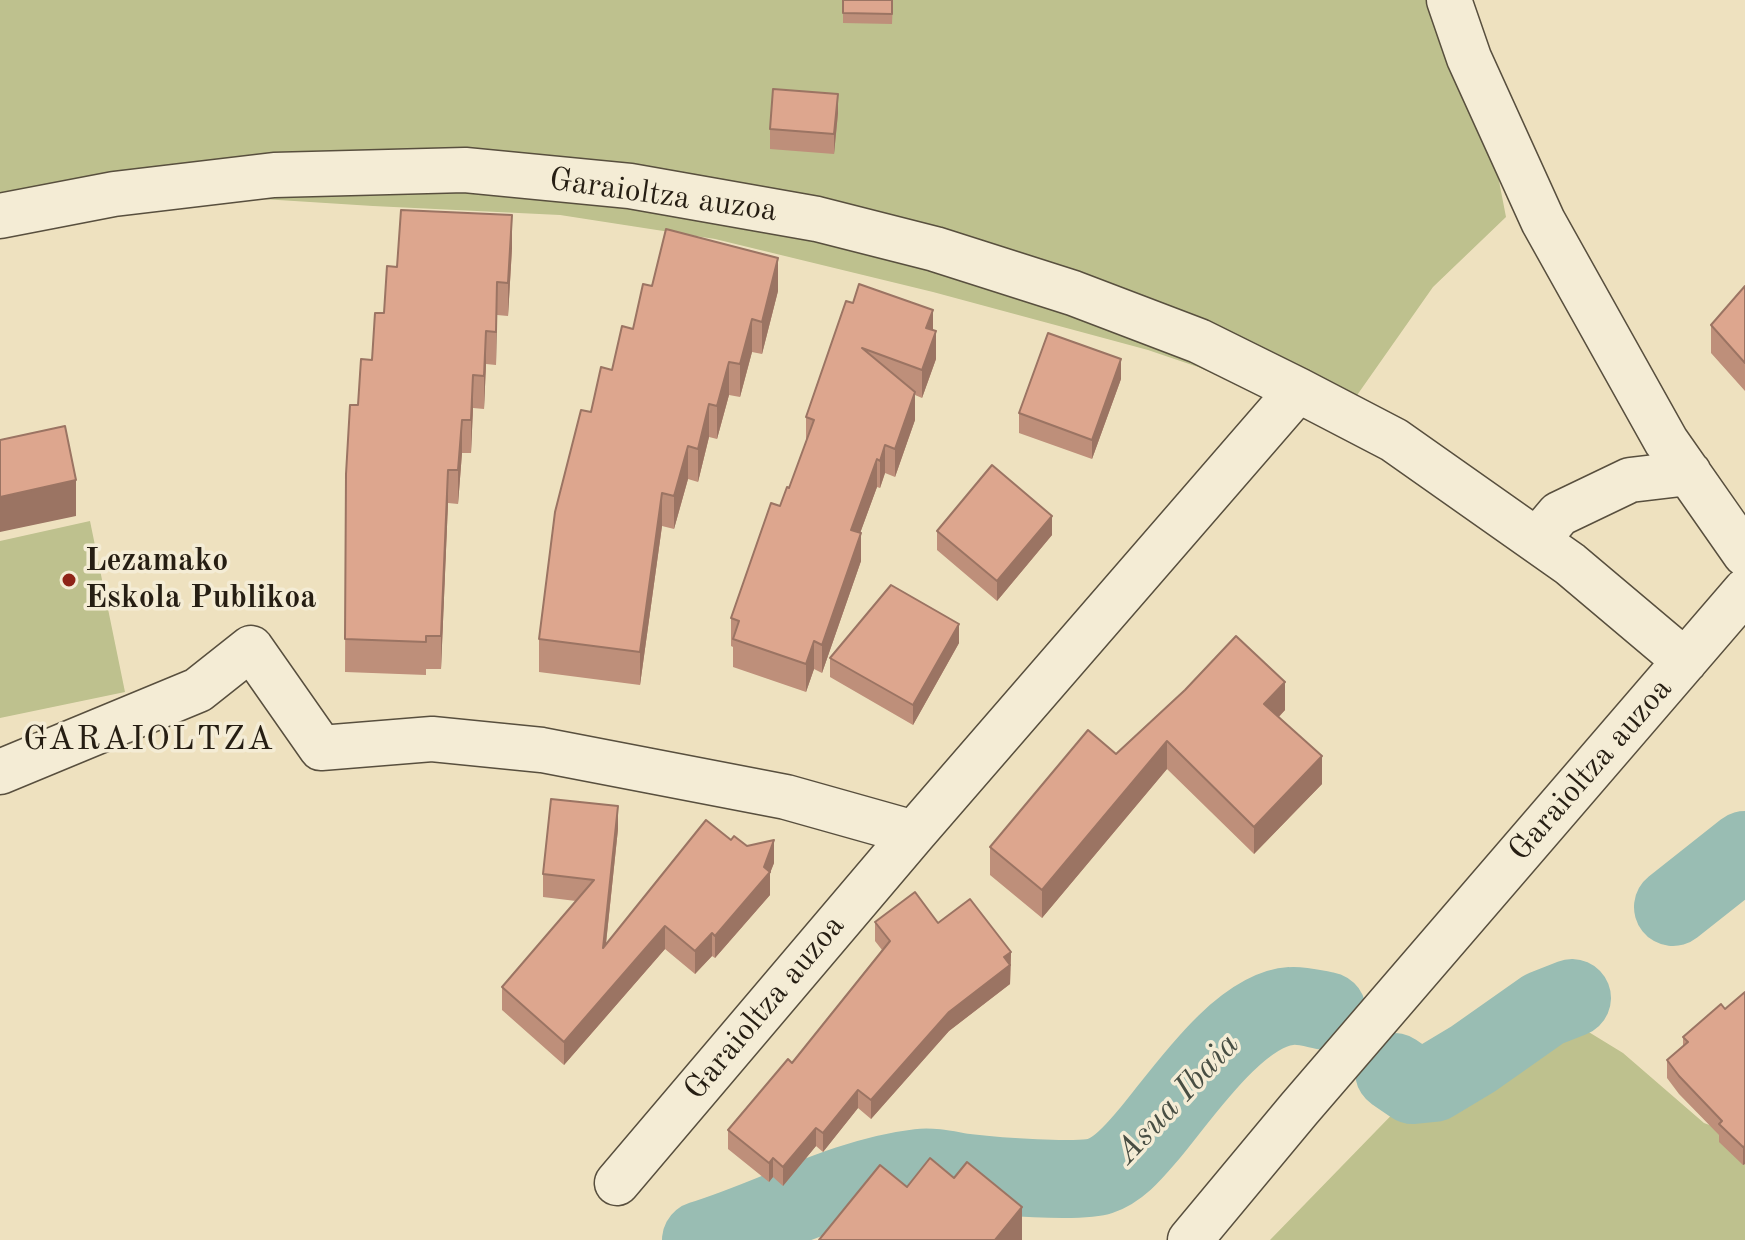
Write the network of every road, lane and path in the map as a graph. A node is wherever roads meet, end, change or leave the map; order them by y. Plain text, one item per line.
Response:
1 (1449, 0) edge
2 (0, 216) edge
3 (1298, 390) junction
4 (1689, 473) junction
5 (1537, 540) junction
6 (1745, 554) edge
7 (1745, 591) edge
8 (1685, 661) junction
9 (0, 772) edge
10 (914, 833) junction
11 (617, 1183) dead end
12 (1190, 1240) edge

1 - 4 street
2 - 3 street, Garaioltza auzoa
3 - 5 street, Garaioltza auzoa
3 - 10 street, Garaioltza auzoa
4 - 5 street
4 - 6 street
5 - 8 street, Garaioltza auzoa
7 - 8 street
8 - 12 street, Garaioltza auzoa
9 - 10 street
10 - 11 street, Garaioltza auzoa

